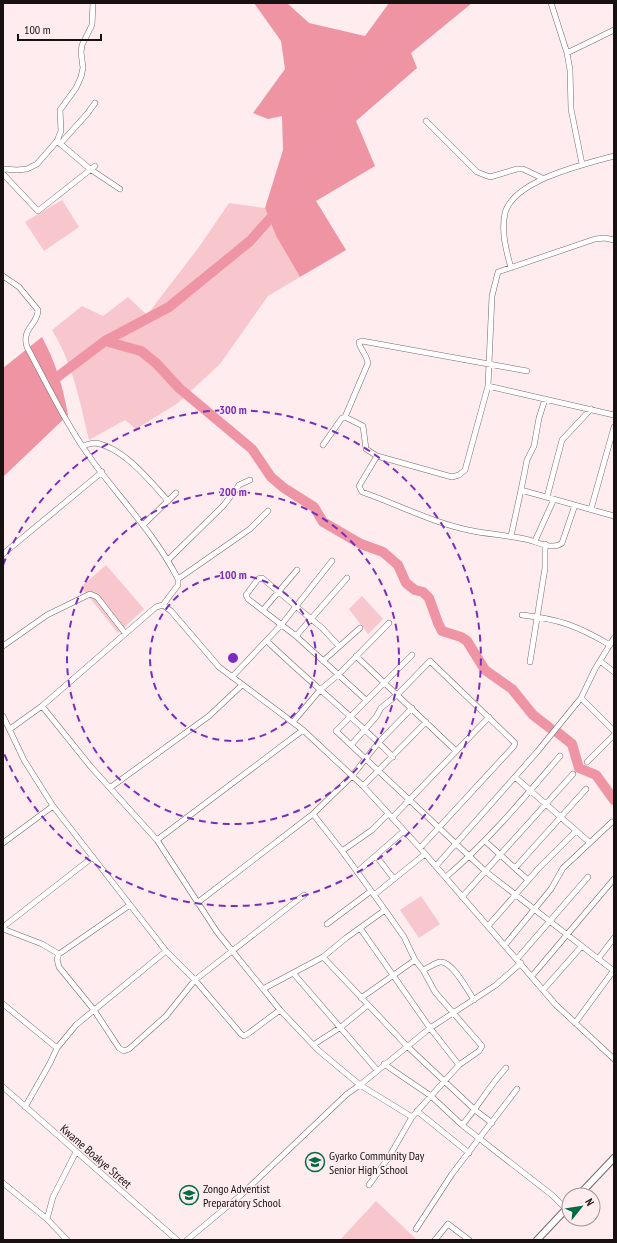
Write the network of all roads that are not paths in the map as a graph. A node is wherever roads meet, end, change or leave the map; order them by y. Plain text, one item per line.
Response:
1 (93, 3) edge
2 (551, 3) edge
3 (614, 30) edge
4 (567, 53) junction
5 (95, 103) dead end
6 (426, 121) dead end
7 (58, 142) junction
8 (614, 156) edge
9 (582, 164) junction
10 (92, 168) junction
11 (3, 169) edge
12 (3, 174) edge
13 (542, 178) junction
14 (120, 189) dead end
15 (614, 240) edge
16 (511, 268) junction
17 (3, 276) edge
18 (489, 366) junction
19 (527, 371) dead end
20 (488, 386) junction
21 (545, 399) junction
22 (591, 409) junction
23 (614, 415) edge
24 (345, 417) junction
25 (614, 427) edge
26 (323, 445) dead end
27 (82, 446) junction
28 (377, 456) junction
29 (102, 472) junction
30 (250, 480) dead end
31 (521, 490) junction
32 (176, 493) dead end
33 (547, 497) junction
34 (554, 499) junction
35 (168, 501) junction
36 (575, 505) junction
37 (591, 509) junction
38 (268, 511) dead end
39 (614, 516) edge
40 (143, 525) junction
41 (511, 536) junction
42 (535, 541) junction
43 (545, 544) junction
44 (3, 554) edge
45 (168, 560) junction
46 (332, 561) dead end
47 (297, 570) dead end
48 (347, 578) dead end
49 (178, 579) junction
50 (278, 592) junction
51 (163, 605) junction
52 (296, 608) junction
53 (264, 610) junction
54 (522, 615) dead end
55 (538, 616) junction
56 (310, 620) junction
57 (389, 623) dead end
58 (282, 624) junction
59 (360, 628) dead end
60 (125, 633) junction
61 (296, 636) junction
62 (614, 638) edge
63 (267, 641) junction
64 (610, 645) junction
65 (3, 646) edge
66 (339, 646) junction
67 (412, 655) dead end
68 (356, 656) junction
69 (322, 661) junction
70 (600, 661) junction
71 (530, 662) dead end
72 (614, 672) edge
73 (338, 675) junction
74 (232, 677) junction
75 (385, 682) junction
76 (242, 685) junction
77 (320, 690) junction
78 (398, 694) junction
79 (581, 698) junction
80 (366, 700) junction
81 (42, 706) junction
82 (412, 708) junction
83 (3, 716) edge
84 (350, 716) junction
85 (489, 717) junction
86 (292, 722) junction
87 (426, 722) junction
88 (364, 728) junction
89 (10, 729) junction
90 (303, 730) junction
91 (614, 731) edge
92 (614, 735) edge
93 (379, 742) junction
94 (351, 745) junction
95 (456, 751) junction
96 (560, 756) dead end
97 (393, 757) junction
98 (365, 759) junction
99 (587, 762) dead end
100 (378, 772) junction
101 (573, 774) dead end
102 (352, 776) junction
103 (515, 776) junction
104 (363, 786) junction
105 (111, 787) junction
106 (586, 789) dead end
107 (530, 790) junction
108 (409, 800) junction
109 (546, 804) junction
110 (53, 806) junction
111 (313, 814) junction
112 (388, 814) junction
113 (561, 816) junction
114 (392, 818) junction
115 (612, 822) dead end
116 (439, 828) junction
117 (404, 831) junction
118 (576, 831) junction
119 (157, 840) junction
120 (485, 841) junction
121 (589, 842) junction
122 (3, 843) edge
123 (456, 844) junction
124 (420, 848) junction
125 (342, 851) junction
126 (425, 854) junction
127 (500, 855) junction
128 (376, 856) junction
129 (93, 857) junction
130 (469, 857) junction
131 (436, 866) junction
132 (515, 868) junction
133 (485, 871) junction
134 (357, 872) junction
135 (446, 877) junction
136 (588, 877) dead end
137 (394, 879) junction
138 (528, 880) junction
139 (614, 880) edge
140 (373, 893) junction
141 (304, 895) dead end
142 (515, 895) junction
143 (462, 897) junction
144 (197, 903) junction
145 (130, 904) junction
146 (385, 910) junction
147 (534, 910) junction
148 (550, 922) junction
149 (328, 924) dead end
150 (488, 926) junction
151 (3, 928) edge
152 (360, 928) junction
153 (566, 935) junction
154 (614, 938) edge
155 (505, 944) junction
156 (581, 947) junction
157 (166, 951) junction
158 (234, 952) junction
159 (59, 954) junction
160 (323, 958) junction
161 (598, 959) junction
162 (415, 960) junction
163 (519, 961) junction
164 (423, 970) junction
165 (614, 971) edge
166 (294, 974) junction
167 (394, 975) junction
168 (532, 976) junction
169 (196, 980) junction
170 (263, 989) junction
171 (543, 990) junction
172 (361, 998) junction
173 (474, 1000) junction
174 (3, 1004) edge
175 (368, 1005) junction
176 (94, 1010) junction
177 (280, 1010) junction
178 (453, 1011) junction
179 (575, 1023) junction
180 (340, 1027) junction
181 (430, 1028) junction
182 (314, 1045) junction
183 (407, 1046) junction
184 (57, 1048) junction
185 (614, 1059) edge
186 (384, 1064) junction
187 (459, 1065) junction
188 (506, 1068) dead end
189 (377, 1070) junction
190 (444, 1081) junction
191 (360, 1085) junction
192 (3, 1087) edge
193 (517, 1088) dead end
194 (8, 1091) junction
195 (3, 1096) edge
196 (431, 1096) junction
197 (25, 1107) junction
198 (475, 1110) junction
199 (417, 1111) junction
200 (412, 1117) junction
201 (492, 1123) junction
202 (462, 1125) junction
203 (479, 1138) junction
204 (76, 1152) junction
205 (469, 1153) junction
206 (613, 1161) edge
207 (3, 1184) edge
208 (369, 1185) dead end
209 (587, 1187) edge
210 (561, 1202) edge
211 (561, 1214) edge
212 (47, 1219) junction
213 (416, 1229) dead end
214 (67, 1240) edge
215 (177, 1240) edge
216 (187, 1240) edge
217 (435, 1240) edge
218 (469, 1240) edge
219 (537, 1240) edge

1 - 7 street
2 - 4 street
3 - 4 street
4 - 9 street
5 - 7 street
6 - 13 street
7 - 10 street
7 - 11 street
8 - 9 street
9 - 13 street
10 - 12 street
10 - 14 street
13 - 16 street
15 - 16 street
16 - 18 street
17 - 27 street
18 - 19 street
18 - 20 street
18 - 24 street
20 - 21 street
20 - 28 street
21 - 22 street
21 - 31 street
22 - 23 street
22 - 33 street
24 - 26 street
24 - 28 street
25 - 37 street
27 - 29 street
27 - 35 street
28 - 41 street
29 - 40 street
29 - 44 street
30 - 45 street
31 - 33 street
31 - 41 street
32 - 35 street
33 - 34 street
34 - 36 street
34 - 42 street
35 - 40 street
36 - 37 street
36 - 43 street
37 - 39 street
38 - 49 street
40 - 45 street
41 - 42 street
42 - 43 street
43 - 55 street
45 - 49 street
46 - 52 street
47 - 50 street
48 - 56 street
49 - 51 street
50 - 52 street
50 - 53 street
50 - 53 street
51 - 60 street
51 - 74 street
52 - 56 street
52 - 58 street
53 - 58 street
54 - 55 street
55 - 64 street
55 - 71 street
56 - 61 street
56 - 66 street
57 - 68 street
58 - 61 street
58 - 63 street
59 - 66 street
60 - 65 street
60 - 81 street
61 - 69 street
62 - 64 street
63 - 74 street
63 - 77 street
64 - 70 street
66 - 69 street
67 - 75 street
68 - 73 street
68 - 75 street
69 - 73 street
70 - 72 street
70 - 79 street
73 - 77 street
73 - 80 street
74 - 76 street
75 - 78 street
75 - 80 street
76 - 86 street
76 - 105 street
77 - 84 street
77 - 86 street
78 - 82 street
78 - 85 street
78 - 88 street
79 - 91 street
79 - 103 street
80 - 84 street
81 - 89 street
81 - 105 street
82 - 87 street
82 - 93 street
83 - 89 street
84 - 88 street
84 - 94 street
85 - 95 street
85 - 116 street
86 - 90 street
87 - 95 street
87 - 97 street
88 - 93 street
88 - 94 street
89 - 110 street
90 - 102 street
90 - 119 street
92 - 99 street
93 - 97 street
93 - 98 street
94 - 98 street
95 - 108 street
96 - 107 street
97 - 100 street
98 - 100 street
98 - 102 street
100 - 104 street
100 - 108 street
101 - 109 street
102 - 104 street
102 - 111 street
103 - 107 street
103 - 123 street
104 - 112 street
105 - 119 street
106 - 113 street
107 - 109 street
107 - 120 street
108 - 114 street
108 - 116 street
109 - 113 street
109 - 127 street
110 - 122 street
110 - 129 street
111 - 125 street
111 - 144 street
112 - 114 street
112 - 125 street
113 - 118 street
113 - 132 street
114 - 117 street
115 - 121 street
116 - 123 street
116 - 124 street
117 - 124 street
117 - 128 street
118 - 121 street
118 - 138 street
119 - 144 street
120 - 127 street
120 - 130 street
121 - 147 street
123 - 130 street
123 - 131 street
124 - 126 street
125 - 134 street
126 - 131 street
126 - 137 street
127 - 132 street
127 - 133 street
128 - 134 street
128 - 137 street
129 - 145 street
129 - 151 street
130 - 133 street
130 - 135 street
131 - 135 street
132 - 138 street
133 - 142 street
133 - 143 street
134 - 140 street
135 - 143 street
136 - 148 street
137 - 140 street
138 - 142 street
139 - 153 street
140 - 146 street
140 - 149 street
141 - 158 street
142 - 147 street
142 - 150 street
143 - 150 street
144 - 158 street
145 - 157 street
145 - 159 street
146 - 152 street
146 - 162 street
147 - 148 street
147 - 155 street
148 - 153 street
148 - 163 street
150 - 155 street
151 - 159 street
152 - 160 street
152 - 167 street
153 - 156 street
153 - 168 street
154 - 161 street
155 - 163 street
156 - 161 street
156 - 171 street
157 - 169 street
157 - 176 street
158 - 169 street
158 - 170 street
159 - 176 street
160 - 166 street
160 - 172 street
161 - 165 street
162 - 164 street
162 - 167 street
163 - 168 street
163 - 173 street
164 - 173 street
164 - 178 street
165 - 179 street
166 - 170 street
166 - 180 street
167 - 172 street
167 - 181 street
168 - 171 street
169 - 176 street
169 - 177 street
170 - 177 street
171 - 179 street
172 - 175 street
173 - 178 street
174 - 184 street
175 - 180 street
175 - 183 street
176 - 184 street
177 - 182 street
178 - 181 street
178 - 187 street
179 - 185 street
180 - 182 street
180 - 189 street
181 - 183 street
181 - 187 street
182 - 191 street
183 - 186 street
183 - 190 street
184 - 197 street
186 - 189 street
186 - 196 street
187 - 190 street
188 - 198 street
189 - 191 street
190 - 196 street
190 - 198 street
191 - 200 street
191 - 216 street
192 - 194 street, Kwame Boakye Street
193 - 201 street
194 - 195 street
194 - 197 street, Kwame Boakye Street
196 - 199 street
196 - 202 street
197 - 204 street, Kwame Boakye Street
198 - 201 street
198 - 202 street
199 - 200 street
199 - 205 street
200 - 208 street
201 - 203 street
202 - 203 street
203 - 205 street
203 - 210 street
204 - 212 street
204 - 215 street, Kwame Boakye Street
205 - 213 street
206 - 209 street
207 - 212 street
211 - 219 street
212 - 214 street
217 - 218 street

